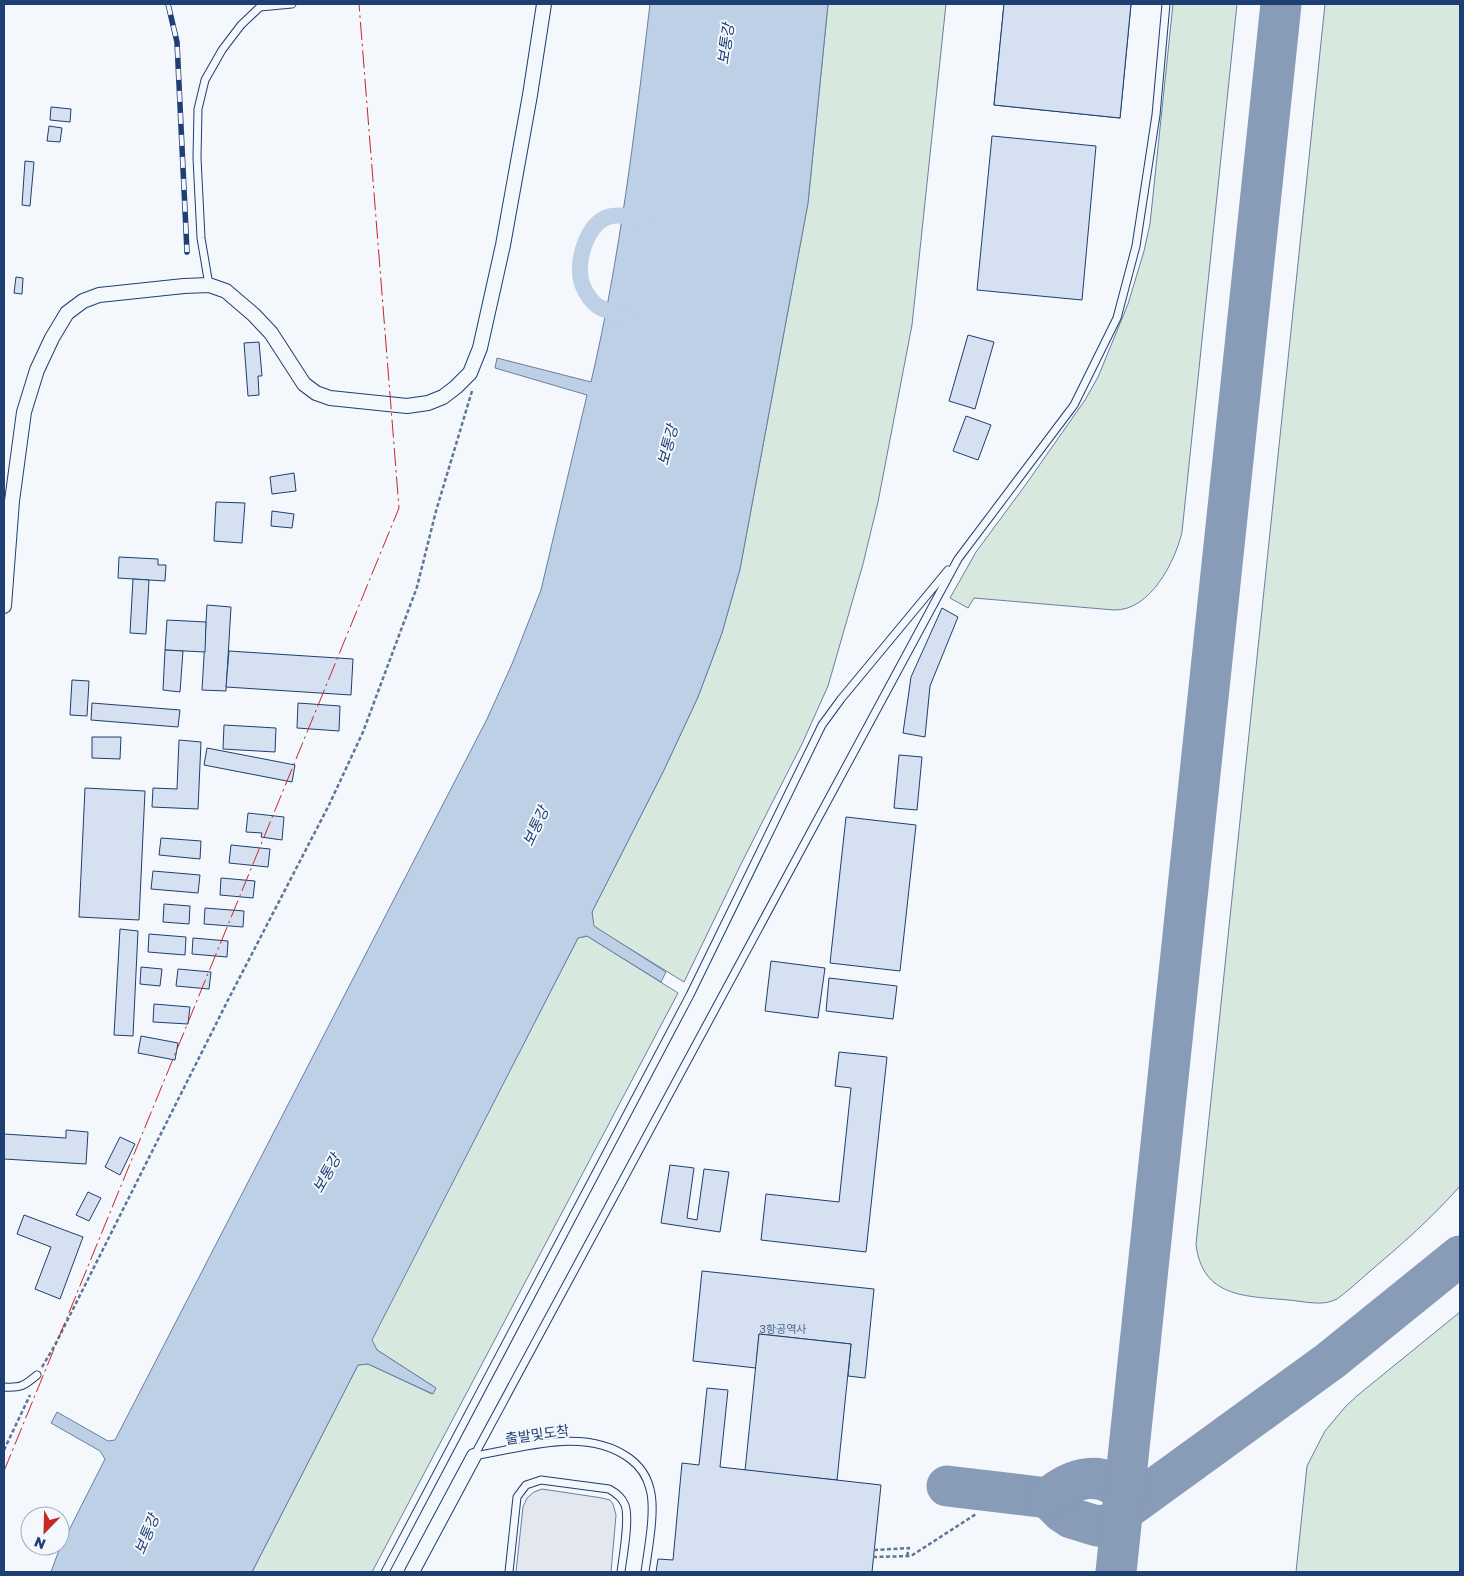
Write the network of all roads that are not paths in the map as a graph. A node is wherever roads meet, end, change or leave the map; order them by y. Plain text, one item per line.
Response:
1 (292, 4) edge
2 (544, 4) edge
3 (1166, 4) edge
4 (209, 285) junction
5 (958, 559) junction
6 (4, 606) edge
7 (37, 1375) road end
8 (4, 1387) edge
9 (474, 1456) junction
10 (385, 1572) edge
11 (412, 1572) edge
12 (509, 1572) edge
13 (621, 1572) edge
14 (645, 1572) edge

1 - 4 lane
2 - 4 street
3 - 5 lane
4 - 6 street
5 - 9 lane
5 - 10 lane
7 - 8 lane
9 - 11 street
9 - 14 lane, 출발및도착
12 - 13 lane

